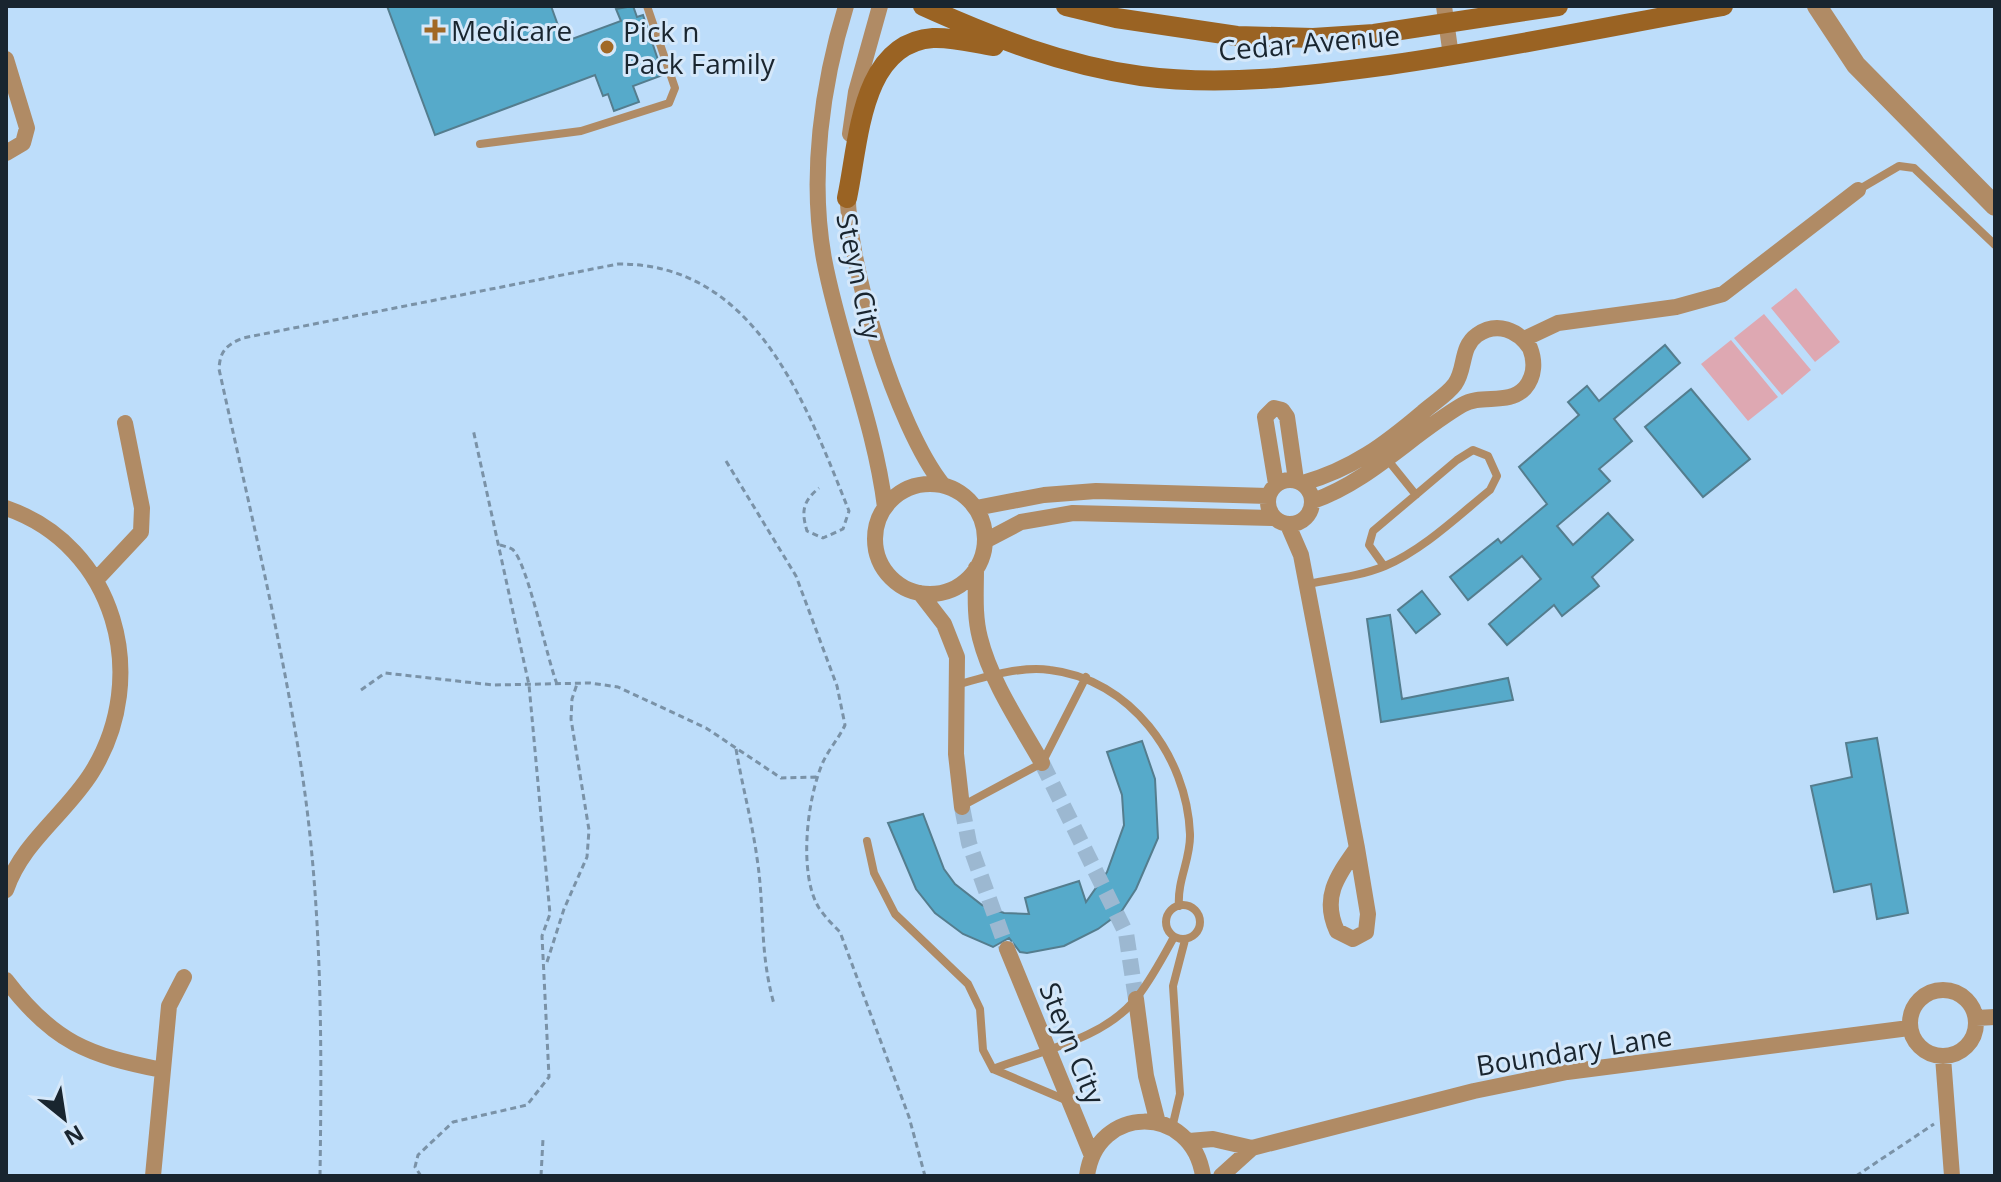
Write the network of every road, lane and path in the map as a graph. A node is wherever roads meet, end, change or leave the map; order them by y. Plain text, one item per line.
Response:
1 (647, 6) edge
2 (846, 6) edge
3 (880, 6) edge
4 (923, 6) edge
5 (1066, 6) edge
6 (1557, 6) edge
7 (1723, 6) edge
8 (1817, 6) edge
9 (1445, 15) edge
10 (1045, 56) junction
11 (1451, 56) junction
12 (6, 59) edge
13 (480, 144) dead end
14 (6, 153) edge
15 (1858, 190) joint
16 (847, 198) junction
17 (1995, 206) edge
18 (1995, 245) edge
19 (1691, 302) junction
20 (1509, 330) junction
21 (1524, 339) junction
22 (125, 423) dead end
23 (473, 429) dead end
24 (1387, 459) junction
25 (726, 461) dead end
26 (1299, 482) junction
27 (943, 485) junction
28 (819, 488) dead end
29 (1272, 490) junction
30 (1416, 495) junction
31 (1313, 501) junction
32 (885, 507) junction
33 (6, 508) edge
34 (976, 508) junction
35 (1288, 521) junction
36 (985, 541) junction
37 (499, 544) junction
38 (1384, 566) junction
39 (976, 568) junction
40 (96, 580) junction
41 (1306, 585) junction
42 (920, 593) junction
43 (994, 675) junction
44 (1086, 677) junction
45 (557, 684) junction
46 (577, 684) junction
47 (960, 684) junction
48 (529, 685) junction
49 (361, 690) dead end
50 (736, 749) junction
51 (1042, 763) junction
52 (819, 777) junction
53 (962, 807) joint
54 (867, 841) dead end
55 (1357, 848) junction
56 (6, 890) edge
57 (1179, 906) junction
58 (1174, 937) junction
59 (1185, 940) junction
60 (1007, 949) tunnel mouth
61 (546, 966) junction
62 (184, 977) dead end
63 (6, 980) edge
64 (1136, 999) junction
65 (774, 1004) dead end
66 (1995, 1017) edge
67 (1976, 1018) junction
68 (1909, 1028) junction
69 (1048, 1048) junction
70 (1943, 1057) junction
71 (993, 1069) junction
72 (162, 1070) junction
73 (1068, 1101) junction
74 (1947, 1116) junction
75 (1165, 1125) junction
76 (543, 1139) dead end
77 (1189, 1141) junction
78 (1252, 1148) junction
79 (1092, 1156) junction
80 (1086, 1175) edge
81 (153, 1176) edge
82 (320, 1176) edge
83 (421, 1176) edge
84 (541, 1176) edge
85 (925, 1176) edge
86 (1203, 1176) edge
87 (1221, 1176) edge
88 (1856, 1176) edge
89 (1952, 1176) edge

1 - 13 lane
2 - 32 street, Steyn City
3 - 16 street, Steyn City
4 - 10 main road, Cedar Avenue
5 - 9 main road, Cedar Avenue
6 - 9 main road, Cedar Avenue
7 - 11 main road, Cedar Avenue
8 - 17 street
9 - 11 street
10 - 11 main road, Cedar Avenue
10 - 16 main road
12 - 14 street
15 - 18 lane
15 - 19 street
16 - 27 street, Steyn City
19 - 20 street
19 - 21 street
20 - 21 street
20 - 26 street
21 - 24 street
22 - 40 street
23 - 37 path
24 - 30 lane
24 - 31 street
25 - 52 path
26 - 29 street
26 - 29 street
26 - 31 street
27 - 32 street
27 - 34 street
28 - 82 path
29 - 34 street
29 - 35 street
30 - 38 lane
30 - 38 lane
31 - 35 street
32 - 42 street
33 - 40 street
34 - 36 street
35 - 36 street
35 - 41 street
36 - 39 street
37 - 45 path
37 - 48 path
38 - 41 lane
39 - 42 street
39 - 43 street
40 - 56 street
41 - 55 street
42 - 47 street
43 - 44 lane
43 - 47 lane
43 - 51 street
44 - 51 lane
44 - 57 lane
45 - 46 path
45 - 48 path
46 - 50 path
46 - 61 path
47 - 53 street
48 - 49 path
48 - 61 path
50 - 52 path
50 - 65 path
51 - 53 lane
52 - 85 path
54 - 71 lane
55 - 55 street
57 - 58 lane
57 - 59 lane
58 - 59 lane
58 - 64 lane
59 - 75 lane
60 - 69 street, Steyn City
61 - 83 path
62 - 72 street
63 - 72 street
64 - 69 lane
64 - 75 street, Steyn City
66 - 67 street
67 - 68 street
67 - 70 street
68 - 70 street
68 - 78 street, Boundary Lane
69 - 71 lane
69 - 73 street, Steyn City
70 - 74 street
71 - 73 lane
72 - 81 street
73 - 79 street, Steyn City
74 - 88 path
74 - 89 street
75 - 77 street
75 - 79 street
76 - 84 path
77 - 78 street, Boundary Lane
77 - 86 street
78 - 87 street, Boundary Lane
79 - 80 street

